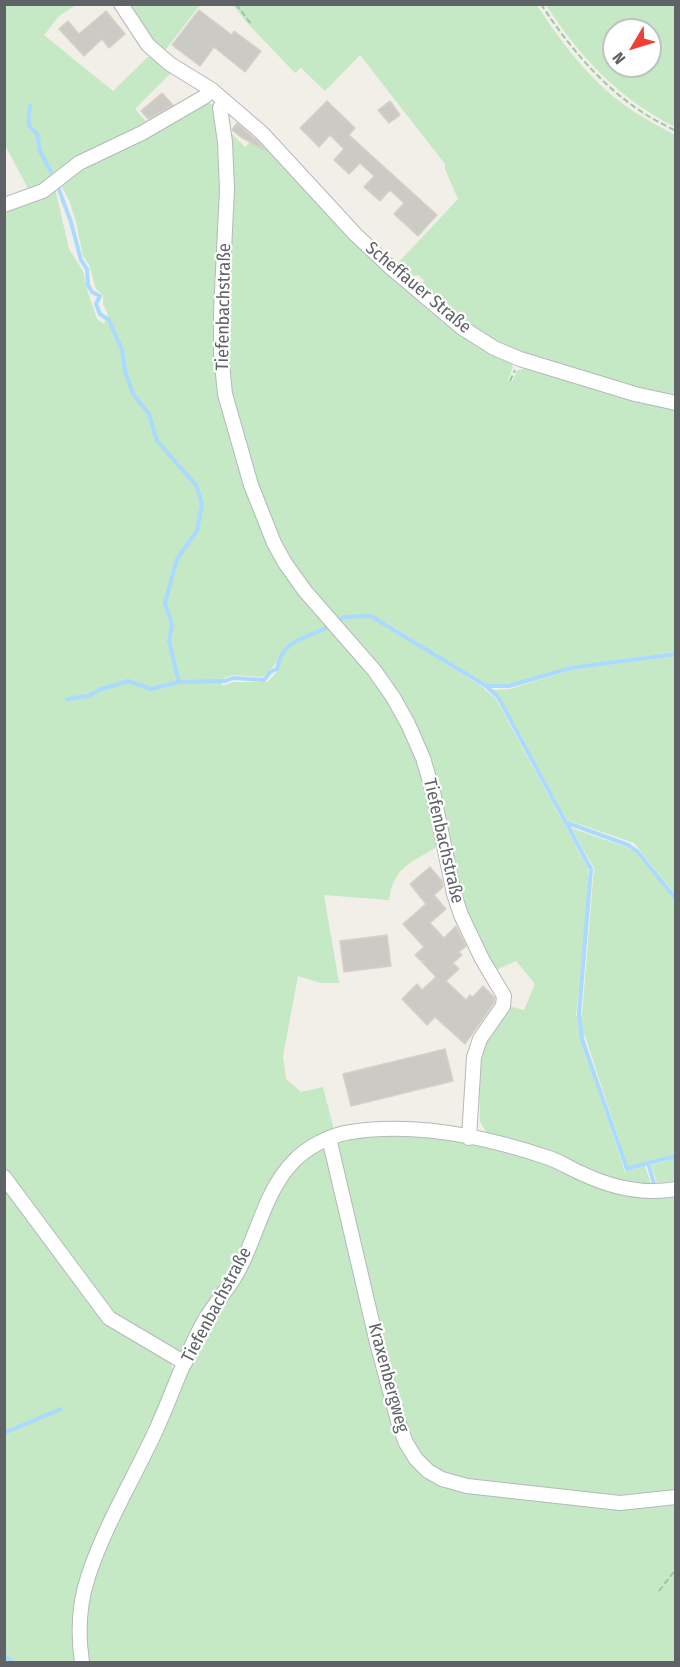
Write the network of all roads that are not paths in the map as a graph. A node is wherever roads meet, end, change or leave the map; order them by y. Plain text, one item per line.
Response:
1 (121, 4) edge
2 (212, 90) junction
3 (225, 101) junction
4 (4, 205) edge
5 (675, 403) edge
6 (329, 1138) junction
7 (469, 1138) junction
8 (4, 1177) edge
9 (675, 1189) edge
10 (185, 1363) junction
11 (675, 1497) edge
12 (82, 1662) edge

1 - 2 street, Scheffauer Straße
2 - 3 street, Scheffauer Straße
2 - 4 street
3 - 5 street, Scheffauer Straße
3 - 7 street, Tiefenbachstraße
6 - 7 street, Tiefenbachstraße
6 - 10 street, Tiefenbachstraße
6 - 11 street, Kraxenbergweg
7 - 9 street
8 - 10 street
10 - 12 street, Tiefenbachstraße

